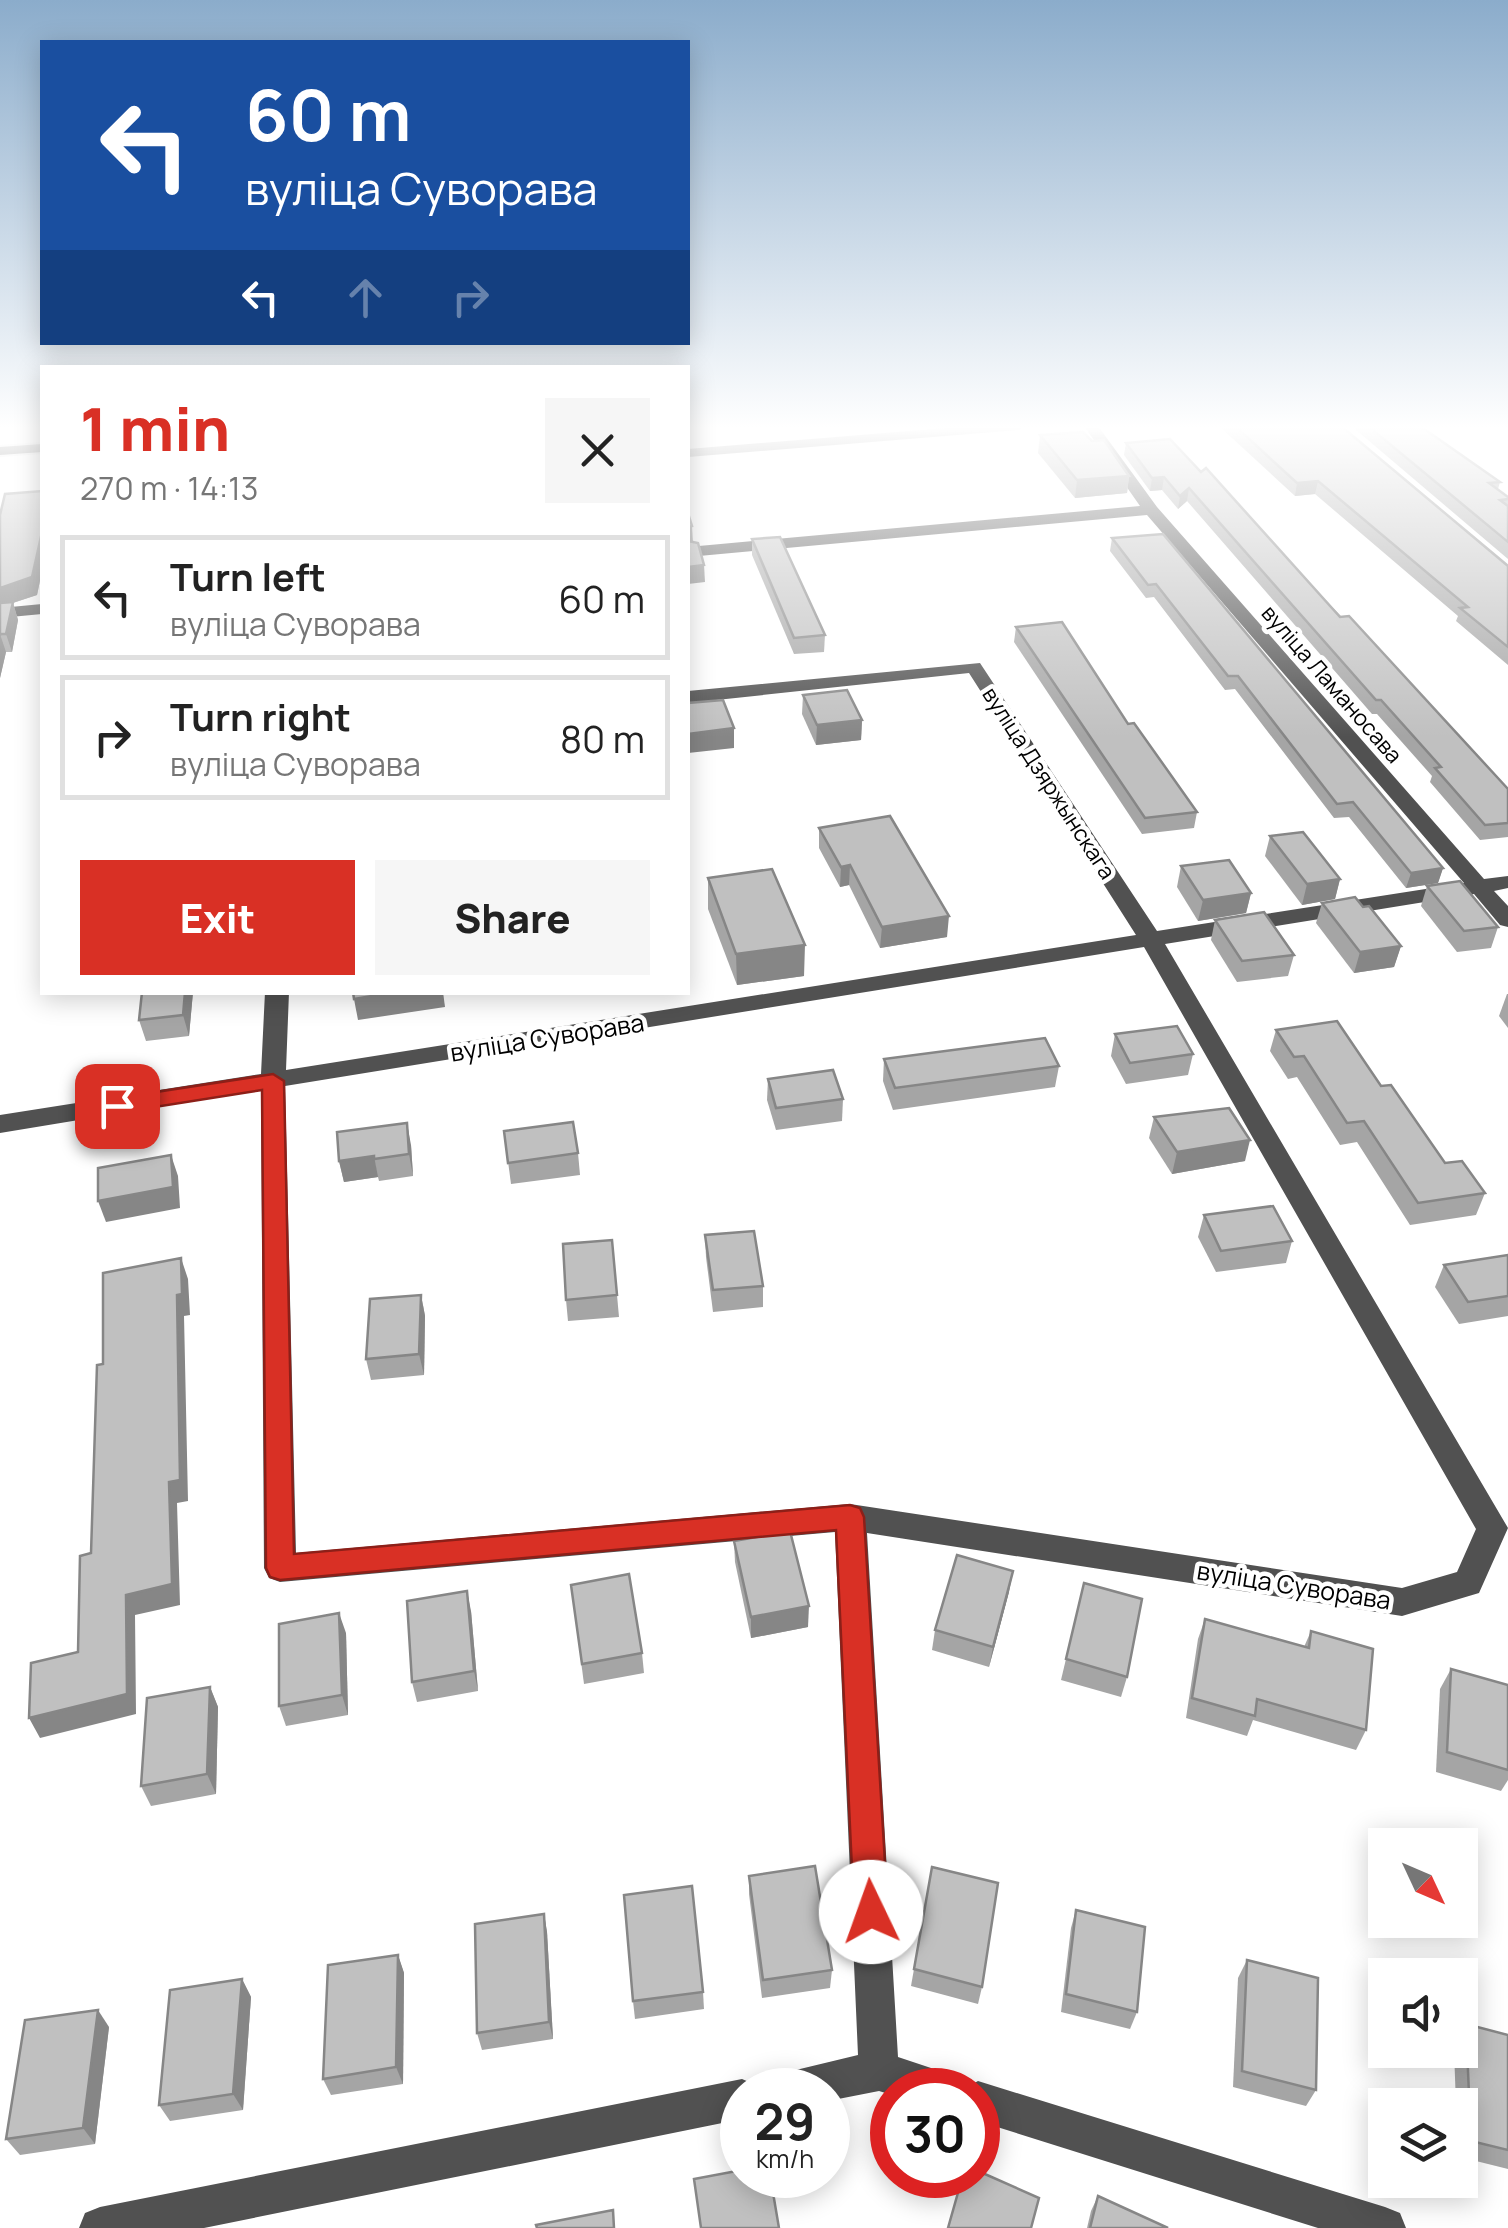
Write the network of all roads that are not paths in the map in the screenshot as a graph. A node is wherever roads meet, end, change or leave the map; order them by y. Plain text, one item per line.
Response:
1 (931, 530) edge
2 (1168, 530) edge
3 (690, 552) edge
4 (40, 609) edge
5 (0, 613) edge
6 (690, 698) edge
7 (1508, 882) edge
8 (1479, 888) junction
9 (1508, 920) edge
10 (1151, 940) junction
11 (277, 995) edge
12 (273, 1081) junction
13 (0, 1124) edge
14 (850, 1517) junction
15 (880, 2068) edge
16 (720, 2102) edge
17 (1000, 2109) edge
18 (100, 2228) edge
19 (1385, 2228) edge

1 - 3 street
2 - 8 street, вуліца Ламаносава
4 - 5 street
6 - 10 street, вуліца Дзяржынскага
7 - 8 street
8 - 9 street, вуліца Ламаносава
8 - 10 street
10 - 12 street, вуліца Суворава
10 - 14 street, вуліца Суворава
11 - 12 street
12 - 13 street, вуліца Суворава
12 - 14 street, вуліца Суворава
14 - 15 street
16 - 18 street
17 - 19 street

